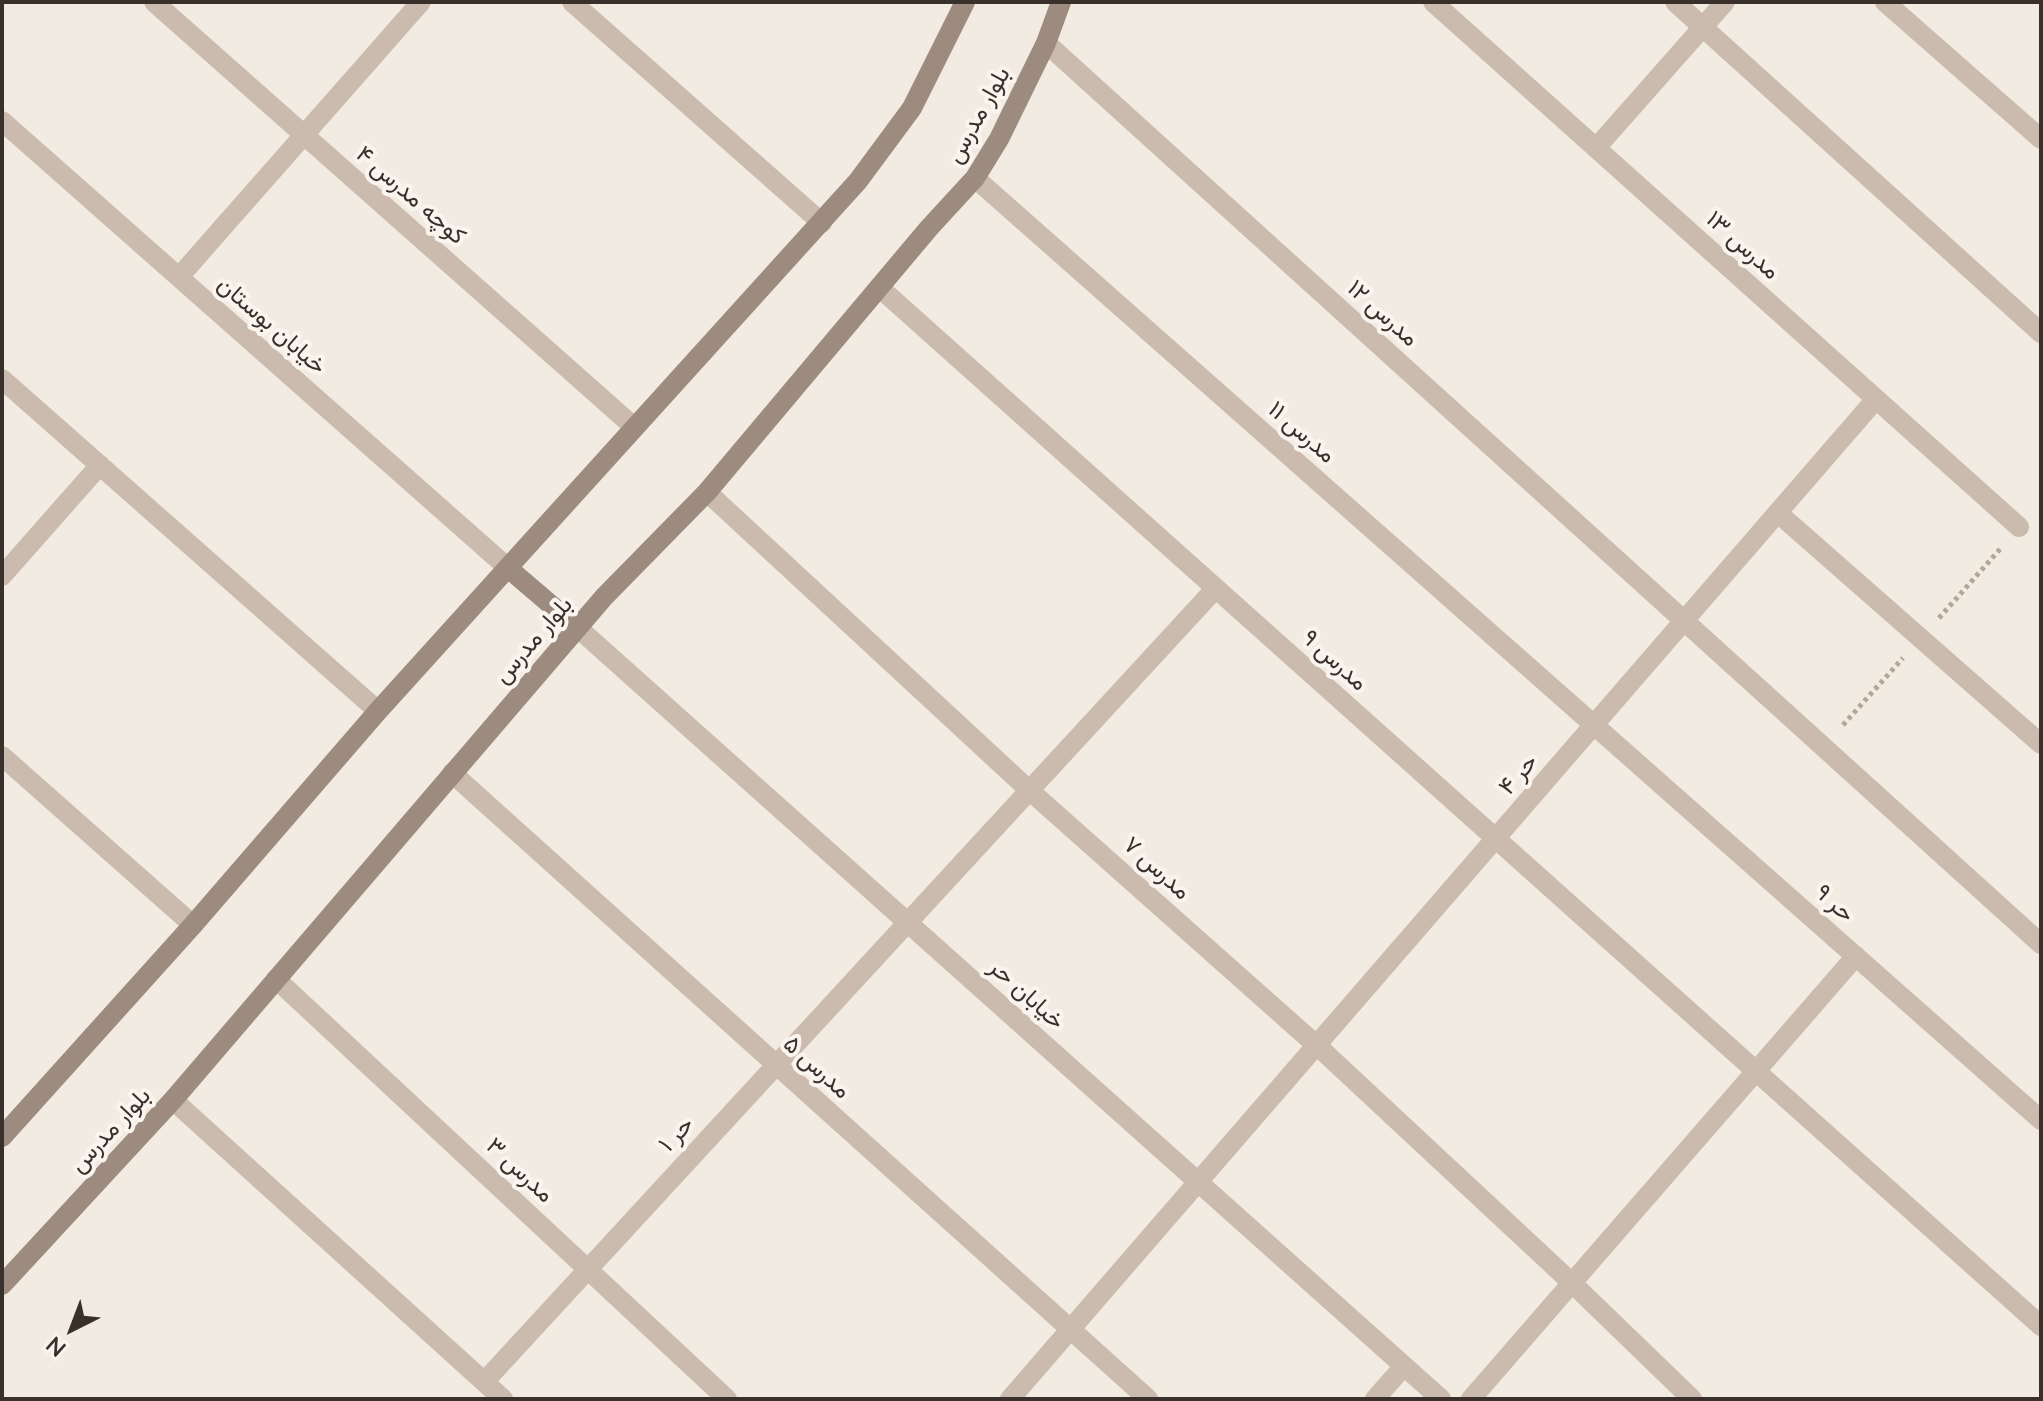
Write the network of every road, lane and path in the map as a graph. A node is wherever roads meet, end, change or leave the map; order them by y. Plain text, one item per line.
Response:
1 (154, 2) edge
2 (421, 2) edge
3 (572, 2) edge
4 (1061, 2) edge
5 (1433, 2) edge
6 (1675, 2) edge
7 (1725, 2) edge
8 (1885, 2) edge
9 (964, 3) edge
10 (1703, 27) junction
11 (1046, 43) junction
12 (2, 121) edge
13 (304, 134) junction
14 (2041, 139) edge
15 (1596, 148) junction
16 (975, 178) junction
17 (822, 223) junction
18 (179, 277) junction
19 (880, 288) junction
20 (2041, 333) edge
21 (2, 379) edge
22 (1876, 399) junction
23 (634, 427) junction
24 (100, 465) junction
25 (707, 492) junction
26 (1778, 513) junction
27 (2019, 527) dead end
28 (508, 568) junction
29 (2, 576) edge
30 (1216, 588) junction
31 (1684, 621) junction
32 (578, 628) junction
33 (378, 711) junction
34 (1595, 725) junction
35 (2041, 744) edge
36 (2, 756) edge
37 (452, 773) junction
38 (1029, 790) junction
39 (1496, 839) junction
40 (907, 922) junction
41 (193, 925) junction
42 (2041, 944) edge
43 (1856, 956) junction
44 (276, 979) junction
45 (1317, 1046) junction
46 (776, 1064) junction
47 (1756, 1071) junction
48 (173, 1100) junction
49 (2041, 1120) edge
50 (3, 1133) edge
51 (1199, 1183) junction
52 (588, 1269) junction
53 (1572, 1283) junction
54 (2, 1285) edge
55 (2041, 1326) edge
56 (1071, 1330) junction
57 (1404, 1366) junction
58 (484, 1382) junction
59 (503, 1399) edge
60 (727, 1399) edge
61 (1010, 1399) edge
62 (1148, 1399) edge
63 (1375, 1399) edge
64 (1441, 1399) edge
65 (1471, 1399) edge
66 (1692, 1399) edge

1 - 13 street, کوچه مدرس ۴
2 - 13 street
3 - 17 street
4 - 11 main road, بلوار مدرس
5 - 15 street, مدرس ۱۳
6 - 10 street
7 - 10 street
8 - 14 street
9 - 17 main road
10 - 15 street
10 - 20 street
11 - 16 main road, بلوار مدرس
11 - 31 street, مدرس ۱۲
12 - 18 street, خیابان بوستان
13 - 18 street
13 - 23 street, کوچه مدرس ۴
15 - 22 street, مدرس ۱۳
16 - 19 main road, بلوار مدرس
16 - 34 street, مدرس ۱۱
17 - 23 main road
18 - 28 street, خیابان بوستان
19 - 25 main road, بلوار مدرس
19 - 30 street, مدرس ۹
21 - 24 street
22 - 26 street, حر ۴
22 - 27 street, مدرس ۱۳
23 - 28 main road
24 - 29 street
24 - 33 street
25 - 32 main road, بلوار مدرس
25 - 38 street, مدرس ۷
26 - 31 street, حر ۴
26 - 35 street
28 - 32 main road
28 - 33 main road
30 - 38 street, حر ۱
30 - 39 street, مدرس ۹
31 - 34 street, حر ۴
31 - 42 street, مدرس ۱۲
32 - 37 main road, بلوار مدرس
32 - 40 street, خیابان حر
33 - 41 main road
34 - 39 street, حر ۴
34 - 43 street, حر ۹
36 - 41 street
37 - 44 main road, بلوار مدرس
37 - 46 street, مدرس ۵
38 - 40 street, حر ۱
38 - 45 street, مدرس ۷
39 - 45 street, حر ۴
39 - 47 street, مدرس ۹
40 - 46 street, حر ۱
40 - 51 street, خیابان حر
41 - 50 main road
43 - 47 street
43 - 49 street, حر ۹
44 - 48 main road, بلوار مدرس
44 - 52 street, مدرس ۳
45 - 51 street, حر ۴
45 - 53 street, مدرس ۷
46 - 52 street, حر ۱
46 - 56 street, مدرس ۵
47 - 53 street
47 - 55 street, مدرس ۹
48 - 54 main road, بلوار مدرس
48 - 58 street
51 - 56 street, حر ۴
51 - 57 street, خیابان حر
52 - 58 street, حر ۱
52 - 60 street, مدرس ۳
53 - 65 street
53 - 66 street, مدرس ۷
56 - 61 street, حر ۴
56 - 62 street, مدرس ۵
57 - 63 street
57 - 64 street, خیابان حر
58 - 59 street

